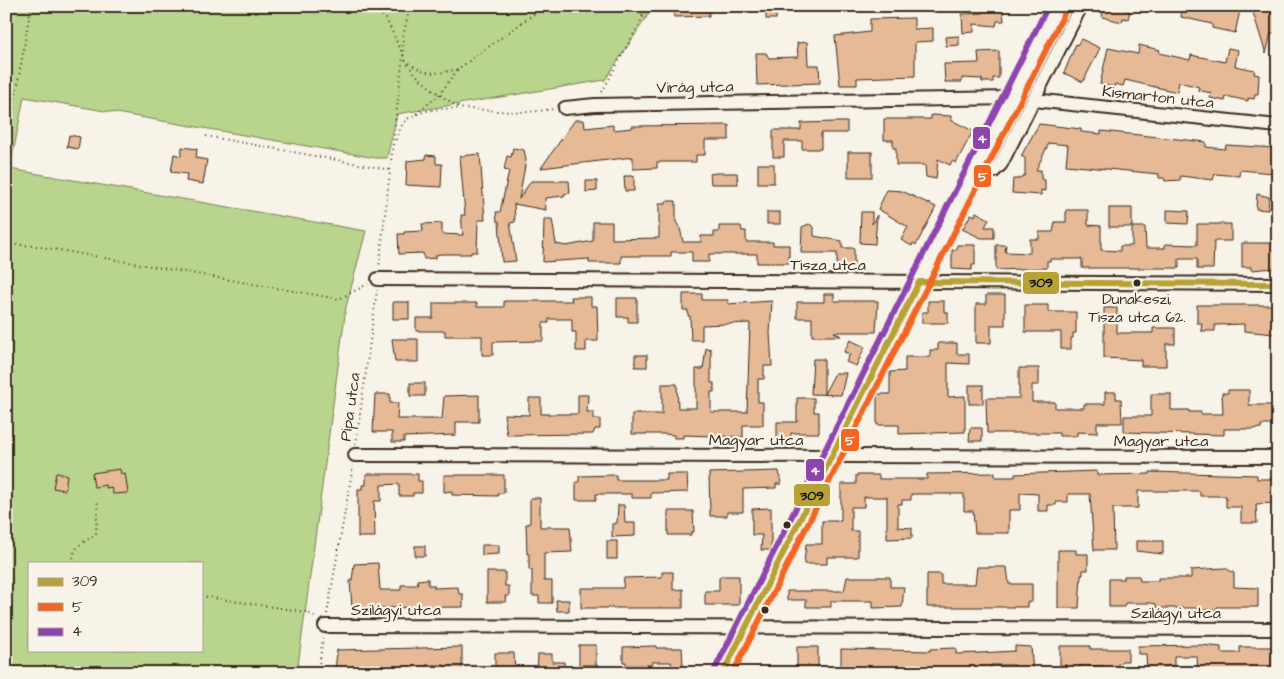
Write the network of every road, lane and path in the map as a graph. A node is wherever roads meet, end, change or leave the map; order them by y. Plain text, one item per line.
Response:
1 (31, 6) edge
2 (370, 6) edge
3 (410, 6) edge
4 (545, 6) edge
5 (645, 6) edge
6 (649, 6) edge
7 (1058, 6) edge
8 (1081, 6) edge
9 (641, 21) junction
10 (403, 55) junction
11 (408, 62) junction
12 (458, 69) junction
13 (439, 95) junction
14 (1012, 98) junction
15 (1034, 100) junction
16 (595, 105) junction
17 (565, 108) joint
18 (464, 109) junction
19 (409, 118) junction
20 (1278, 126) edge
21 (206, 136) dead end
22 (395, 143) junction
23 (6, 153) edge
24 (391, 170) junction
25 (972, 178) junction
26 (6, 244) edge
27 (378, 279) junction
28 (919, 282) junction
29 (1278, 284) edge
30 (355, 455) junction
31 (832, 456) junction
32 (1278, 457) edge
33 (98, 499) dead end
34 (73, 562) edge
35 (202, 596) edge
36 (325, 626) junction
37 (746, 627) junction
38 (1278, 630) edge
39 (318, 673) edge
40 (723, 673) edge

1 - 23 path
2 - 10 path
3 - 10 path
4 - 12 path
5 - 9 path
6 - 9 path
7 - 14 street
8 - 15 street
9 - 16 path
10 - 11 path
10 - 22 path
11 - 12 path
11 - 13 path
12 - 13 path
13 - 18 path
13 - 19 path
14 - 16 street, Virág utca
14 - 25 street
15 - 20 street, Kismarton utca
15 - 25 street
16 - 17 street, Virág utca
17 - 18 path
18 - 19 path
19 - 22 path
21 - 24 path
22 - 24 path, Pipa utca
24 - 27 path, Pipa utca
25 - 28 street
26 - 27 path
27 - 28 street, Tisza utca
27 - 30 path, Pipa utca
28 - 29 street, Tisza utca
28 - 31 street
30 - 31 street, Magyar utca
30 - 36 path, Pipa utca
31 - 32 street, Magyar utca
31 - 37 street
33 - 34 path
35 - 36 path
36 - 37 street, Szilágyi utca
36 - 39 path, Pipa utca
37 - 38 street, Szilágyi utca
37 - 40 street

